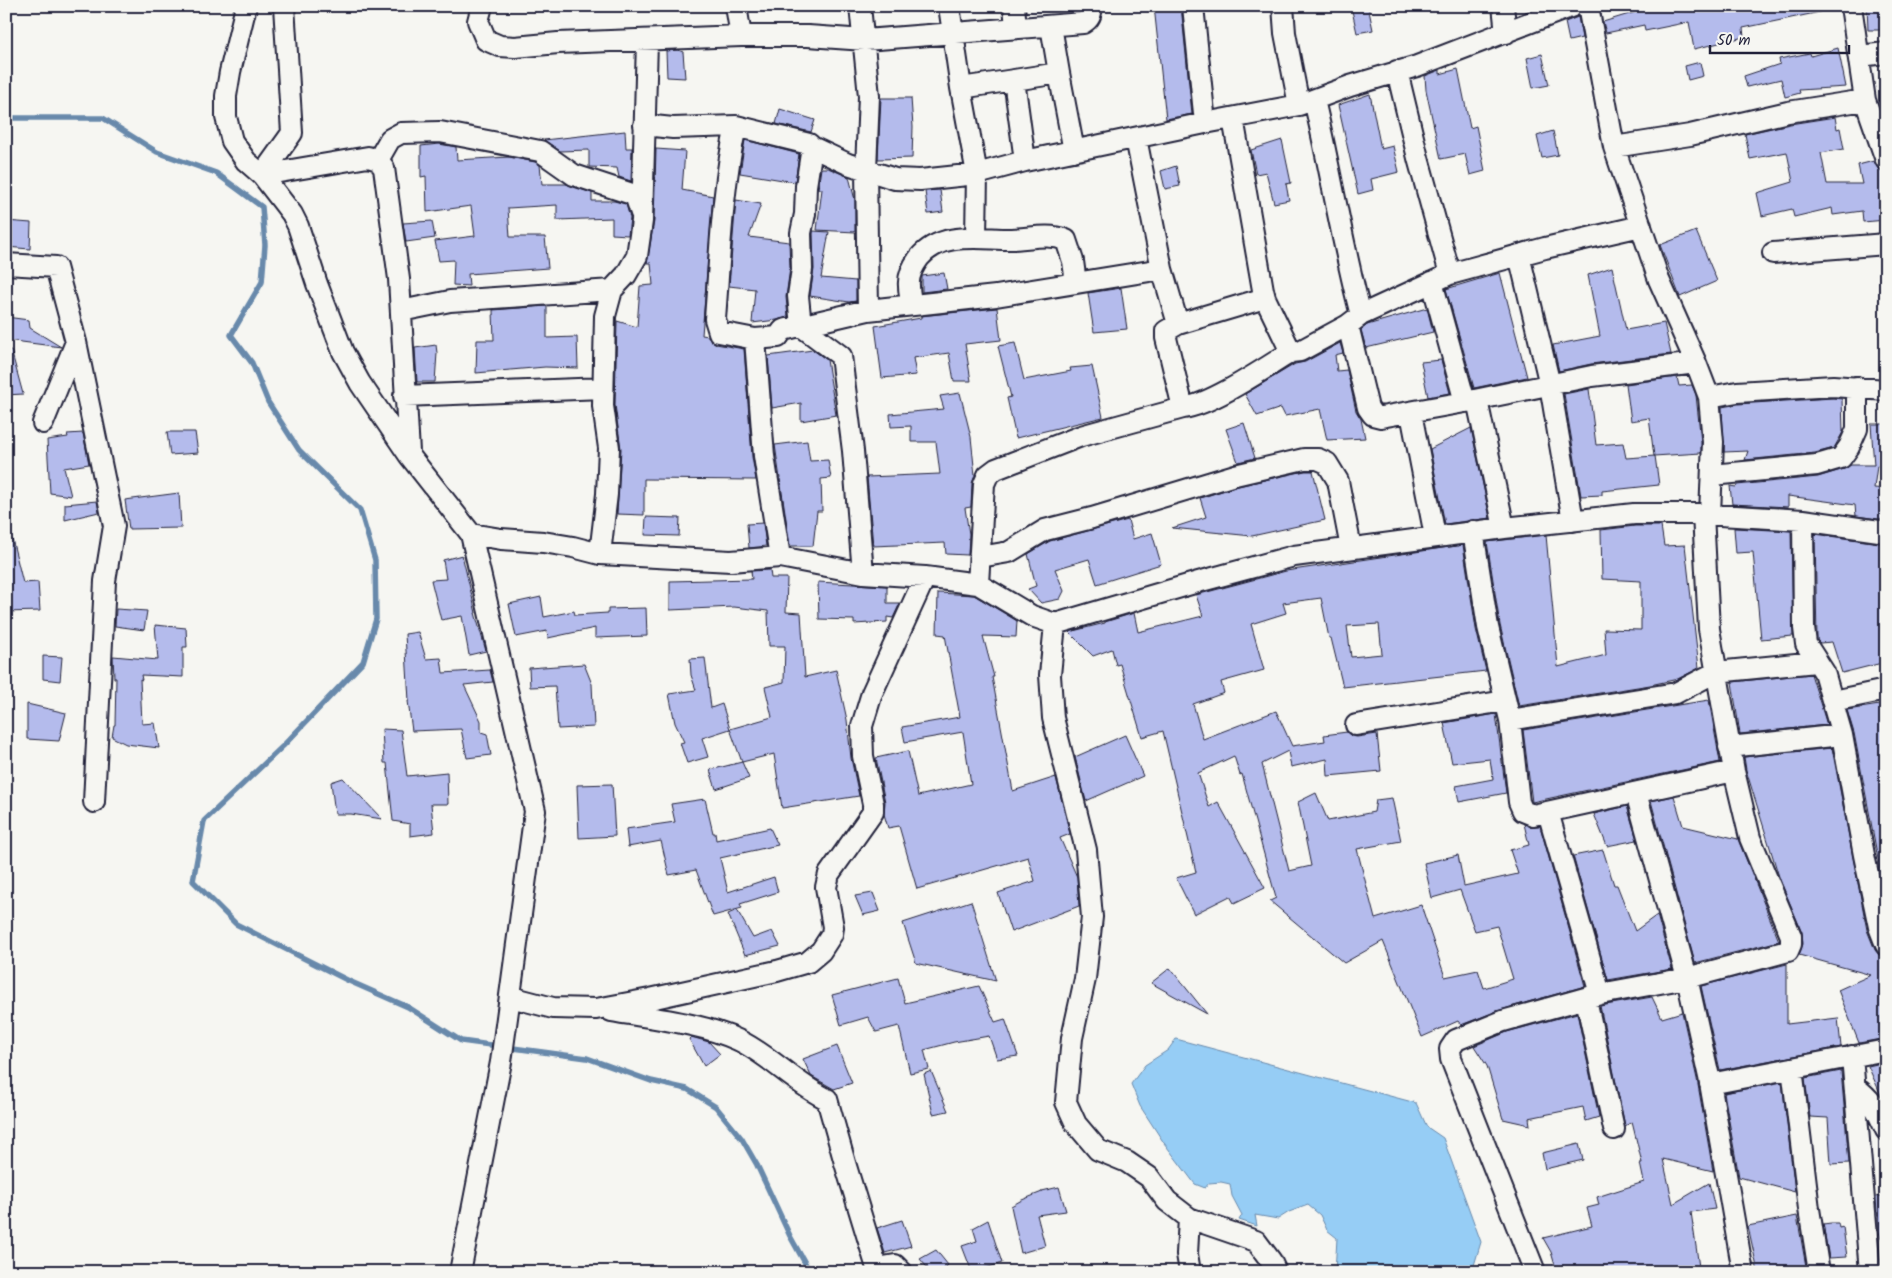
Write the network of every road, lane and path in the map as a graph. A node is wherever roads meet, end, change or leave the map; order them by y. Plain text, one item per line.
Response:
1 (246, 6) edge
2 (284, 6) edge
3 (482, 6) edge
4 (736, 6) edge
5 (860, 6) edge
6 (949, 6) edge
7 (1014, 6) edge
8 (1092, 6) edge
9 (1193, 6) edge
10 (1283, 6) edge
11 (1503, 6) edge
12 (1573, 6) edge
13 (1588, 6) edge
14 (1852, 6) edge
15 (1051, 26) junction
16 (1016, 27) junction
17 (1506, 33) junction
18 (953, 34) junction
19 (741, 36) junction
20 (865, 40) junction
21 (646, 41) junction
22 (1886, 53) edge
23 (1859, 56) junction
24 (1396, 71) junction
25 (1060, 73) junction
26 (1014, 80) junction
27 (961, 88) junction
28 (1865, 100) junction
29 (1306, 103) junction
30 (1233, 118) junction
31 (1205, 123) junction
32 (644, 125) junction
33 (736, 126) junction
34 (1136, 138) junction
35 (812, 147) junction
36 (1614, 147) junction
37 (1884, 147) edge
38 (1074, 151) junction
39 (378, 160) junction
40 (1025, 161) junction
41 (866, 169) junction
42 (977, 174) junction
43 (262, 175) junction
44 (642, 214) junction
45 (1641, 226) junction
46 (976, 238) junction
47 (1886, 244) edge
48 (1773, 253) dead end
49 (1519, 255) junction
50 (6, 264) edge
51 (1162, 269) junction
52 (1441, 278) junction
53 (1076, 283) junction
54 (612, 290) junction
55 (1265, 298) junction
56 (912, 305) junction
57 (868, 310) junction
58 (401, 311) junction
59 (1355, 320) junction
60 (1178, 324) junction
61 (802, 326) junction
62 (755, 339) junction
63 (76, 342) junction
64 (1291, 352) junction
65 (1696, 363) junction
66 (1550, 385) junction
67 (1857, 387) junction
68 (603, 388) junction
69 (1886, 390) edge
70 (404, 396) junction
71 (1709, 396) junction
72 (1471, 401) junction
73 (1183, 408) junction
74 (1411, 413) junction
75 (43, 423) dead end
76 (409, 454) junction
77 (1712, 475) junction
78 (1707, 514) junction
79 (1803, 520) junction
80 (1573, 521) junction
81 (1504, 528) junction
82 (1473, 532) junction
83 (1886, 532) edge
84 (471, 534) junction
85 (1435, 536) junction
86 (1351, 548) junction
87 (600, 554) junction
88 (980, 556) junction
89 (780, 557) junction
90 (863, 573) junction
91 (925, 577) junction
92 (978, 584) junction
93 (1055, 624) junction
94 (1816, 662) junction
95 (1716, 672) junction
96 (1886, 690) edge
97 (1833, 701) junction
98 (1507, 711) junction
99 (1356, 725) dead end
100 (1842, 735) junction
101 (1729, 747) junction
102 (1734, 771) junction
103 (1636, 793) junction
104 (94, 802) dead end
105 (1548, 812) junction
106 (1886, 945) edge
107 (1687, 978) junction
108 (511, 997) junction
109 (1593, 997) junction
110 (596, 1009) junction
111 (1886, 1050) edge
112 (1852, 1056) junction
113 (1792, 1068) junction
114 (1710, 1084) junction
115 (1855, 1087) junction
116 (1614, 1129) dead end
117 (1886, 1130) edge
118 (1189, 1218) junction
119 (460, 1272) edge
120 (902, 1272) edge
121 (1190, 1272) edge
122 (1276, 1272) edge
123 (1535, 1272) edge
124 (1743, 1272) edge
125 (1819, 1272) edge
126 (1870, 1272) edge

1 - 43 street
2 - 43 street
3 - 21 street
4 - 19 street
5 - 20 street
6 - 18 street
7 - 16 street
8 - 15 street
9 - 31 street
10 - 29 street
11 - 17 street
12 - 17 street
13 - 36 street
14 - 23 street
15 - 16 street
15 - 25 street
16 - 18 street
17 - 24 street
18 - 20 street
18 - 27 street
19 - 20 street
19 - 21 street
20 - 41 street
21 - 32 street
22 - 23 street
23 - 28 street
24 - 29 street
24 - 52 street
25 - 26 street
25 - 38 street
26 - 27 street
26 - 40 street
27 - 42 street
28 - 36 street
28 - 37 street
29 - 30 street
29 - 59 street
30 - 31 street
30 - 55 street
31 - 34 street
32 - 33 street
32 - 44 street
33 - 35 street
33 - 62 street
34 - 38 street
34 - 51 street
35 - 41 street
35 - 61 street
36 - 45 street
38 - 40 street
39 - 43 street
39 - 44 street
39 - 58 street
40 - 42 street
41 - 42 street
41 - 57 street
42 - 46 street
43 - 76 street
44 - 54 street
45 - 49 street
45 - 65 street
46 - 53 street
46 - 56 street
47 - 48 street
49 - 52 street
49 - 66 street
50 - 63 street
51 - 53 street
51 - 60 street
52 - 59 street
52 - 72 street
53 - 56 street
54 - 58 street
54 - 68 street
55 - 60 street
55 - 64 street
56 - 57 street
57 - 61 street
58 - 70 street
59 - 64 street
59 - 74 street
60 - 73 street
61 - 62 street
61 - 90 street
62 - 89 street
63 - 75 street
63 - 104 street
64 - 73 street
65 - 66 street
65 - 71 street
66 - 72 street
66 - 80 street
67 - 69 street
67 - 71 street
67 - 77 street
68 - 70 street
68 - 87 street
70 - 76 street
71 - 77 street
72 - 74 street
72 - 81 street
73 - 88 street
74 - 85 street
76 - 84 street
77 - 78 street
78 - 79 street
78 - 80 street
78 - 95 street
79 - 83 street
79 - 94 street
80 - 81 street
81 - 82 street
82 - 85 street
82 - 98 street
84 - 87 street
84 - 108 street
85 - 86 street
86 - 88 street
86 - 93 street
87 - 89 street
88 - 92 street
89 - 90 street
90 - 91 street
91 - 92 street
91 - 110 street
92 - 93 street
93 - 118 street
94 - 95 street
94 - 97 street
95 - 98 street
95 - 101 street
96 - 97 street
97 - 100 street
98 - 99 street
98 - 105 street
100 - 101 street
100 - 106 street
101 - 102 street
102 - 103 street
102 - 107 street
103 - 105 street
103 - 107 street
105 - 109 street
107 - 109 street
107 - 114 street
108 - 110 street
108 - 119 street
109 - 116 street
109 - 123 street
110 - 120 street
111 - 112 street
112 - 113 street
112 - 115 street
113 - 114 street
113 - 125 street
114 - 124 street
115 - 117 street
115 - 126 street
118 - 121 street
118 - 122 street

